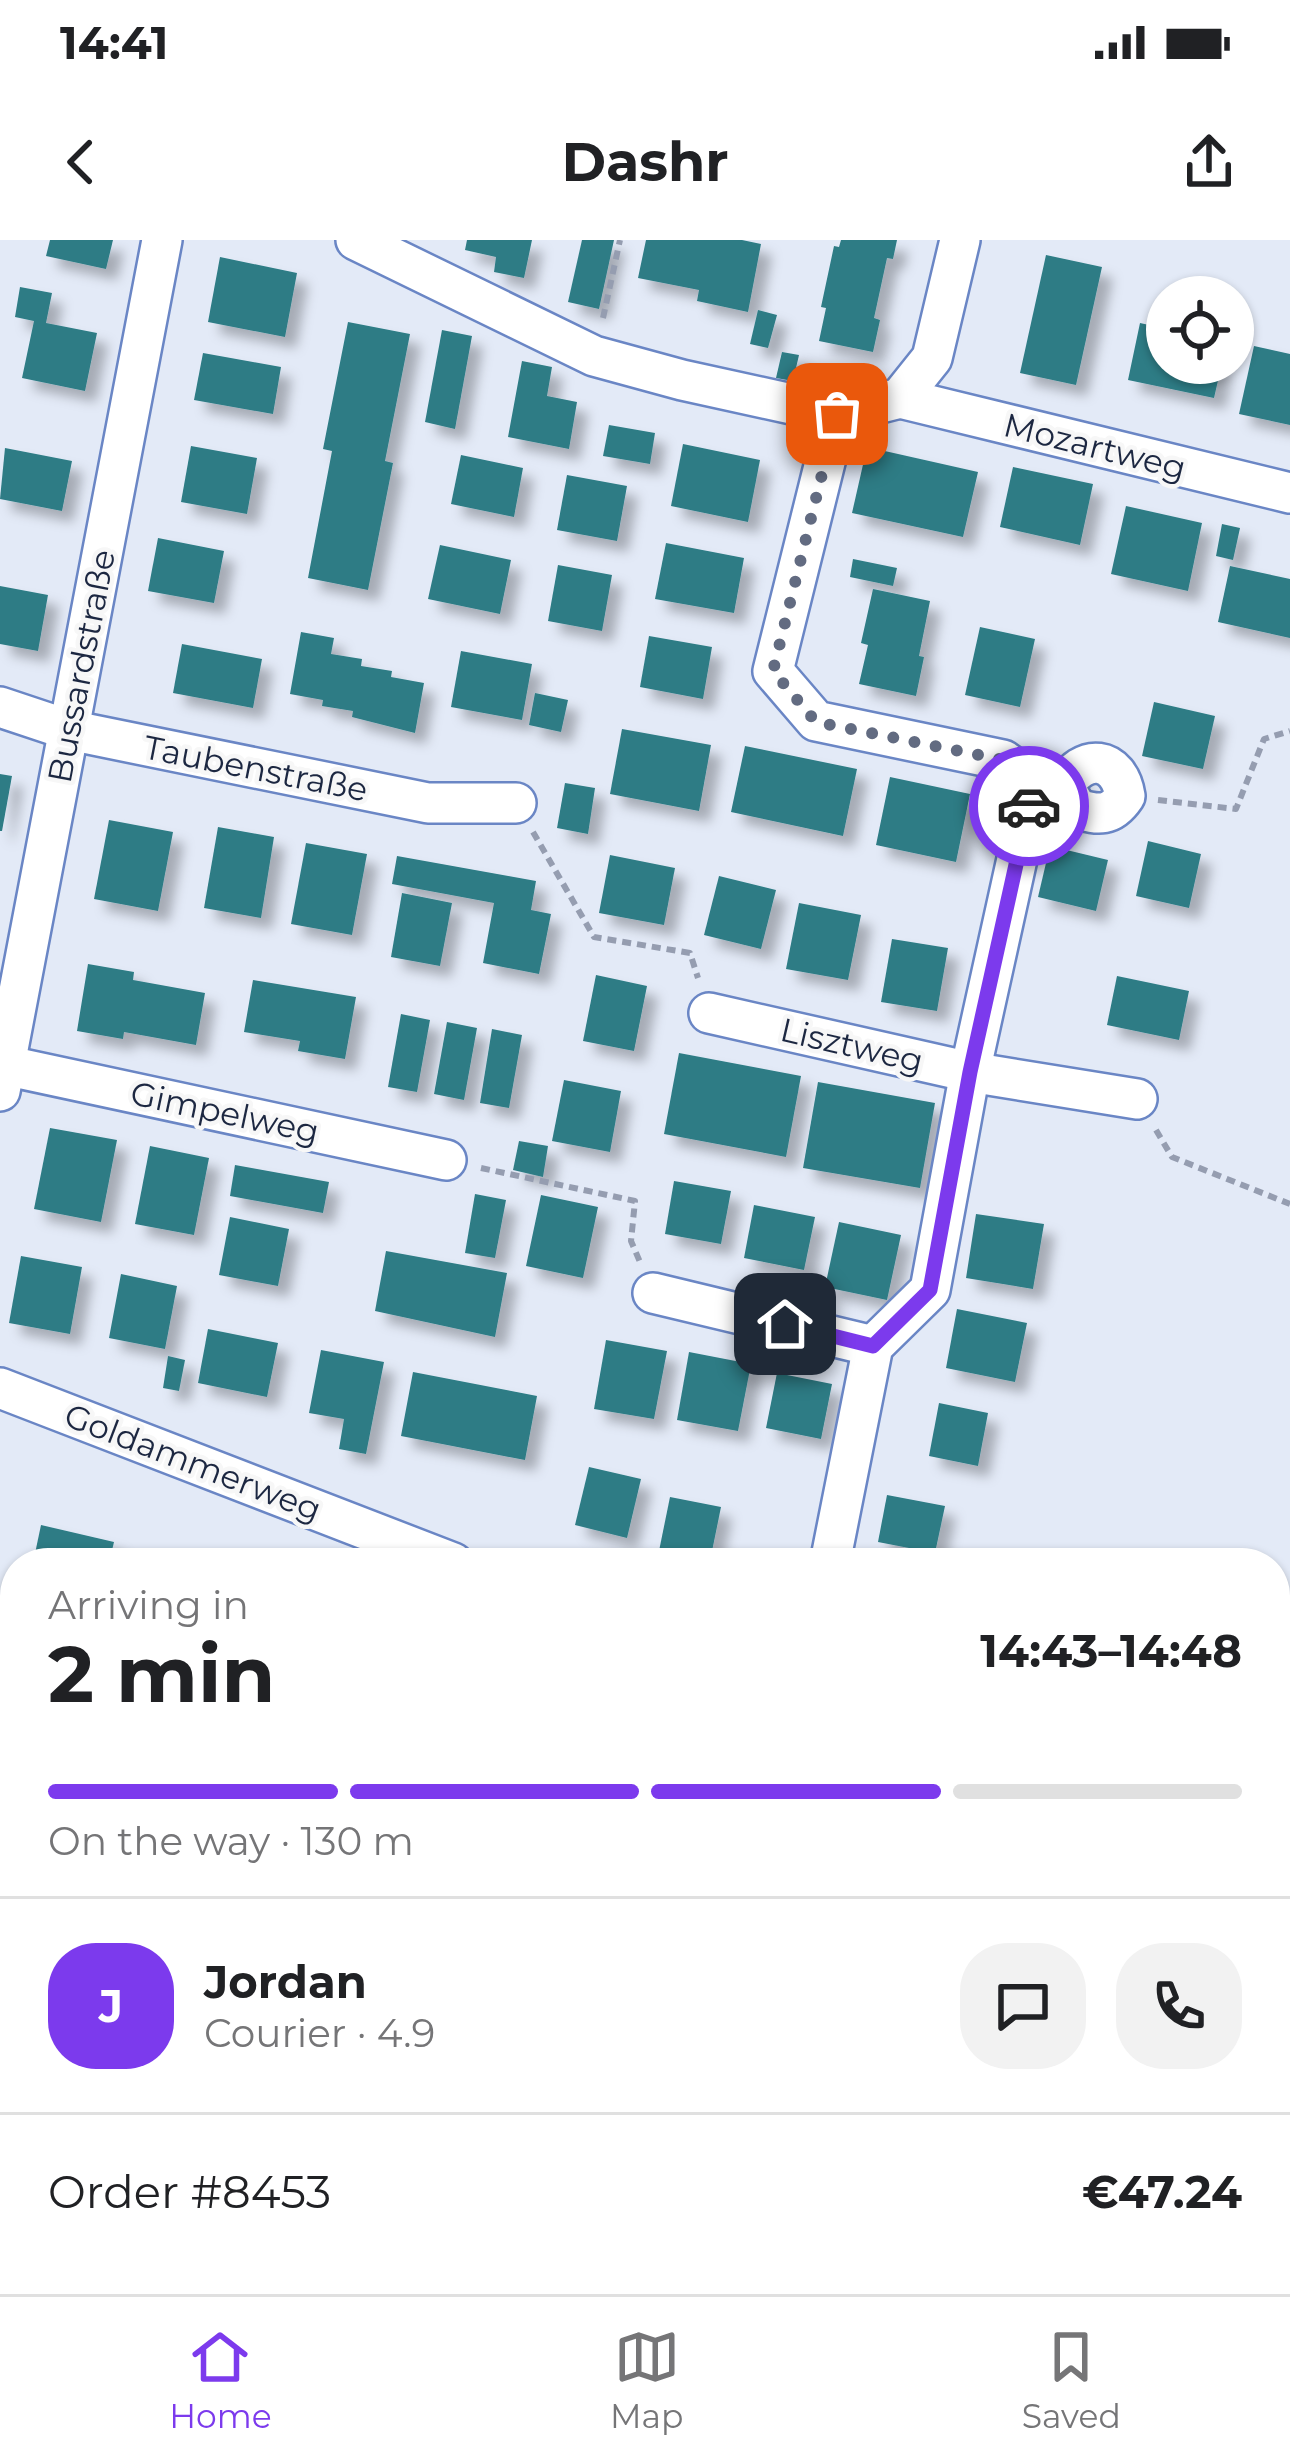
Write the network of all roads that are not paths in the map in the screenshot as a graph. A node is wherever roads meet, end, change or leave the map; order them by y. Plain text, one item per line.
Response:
1 (162, 240) edge
2 (356, 240) edge
3 (960, 240) edge
4 (900, 398) junction
5 (837, 414) junction
6 (1290, 494) edge
7 (0, 707) edge
8 (69, 730) junction
9 (1049, 784) junction
10 (1125, 796) road end
11 (516, 803) road end
12 (710, 1013) road end
13 (970, 1072) junction
14 (2, 1078) edge
15 (1137, 1099) road end
16 (446, 1160) road end
17 (653, 1293) road end
18 (873, 1346) junction
19 (0, 1388) edge
20 (414, 1548) edge
21 (833, 1548) edge

1 - 8 street, Bussardstraße
2 - 5 street
3 - 4 street
4 - 5 street
4 - 6 street, Mozartweg
5 - 9 street
7 - 8 street, Taubenstraße
8 - 11 street, Taubenstraße
8 - 14 street, Bussardstraße
9 - 10 street
9 - 13 street
12 - 13 street, Lisztweg
13 - 15 street, Lisztweg
13 - 18 street
14 - 16 street, Gimpelweg
17 - 18 street
18 - 21 street
19 - 20 street, Goldammerweg

